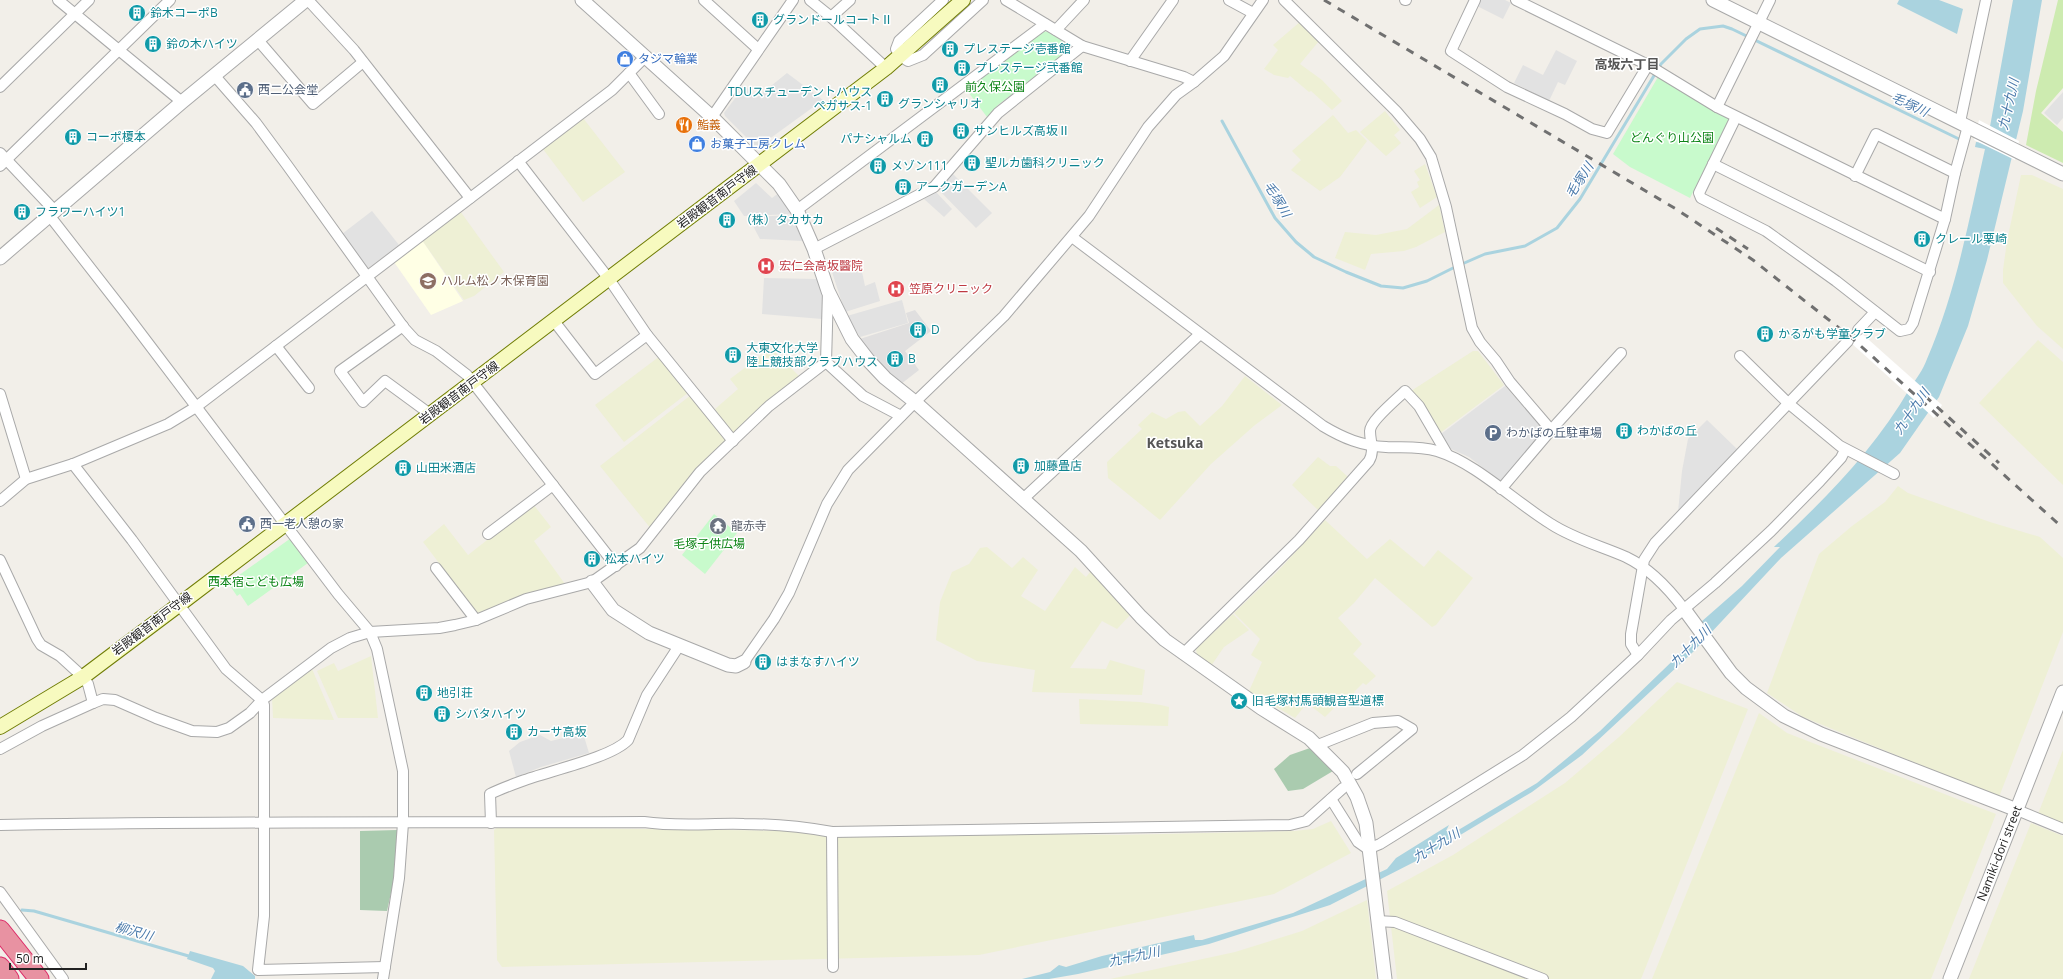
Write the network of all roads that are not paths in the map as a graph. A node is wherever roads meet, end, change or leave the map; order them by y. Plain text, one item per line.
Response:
1 (58, 0) edge
2 (89, 0) edge
3 (170, 0) edge
4 (307, 0) edge
5 (582, 0) edge
6 (704, 0) edge
7 (793, 0) edge
8 (810, 0) edge
9 (850, 0) edge
10 (943, 0) edge
11 (963, 0) edge
12 (983, 0) edge
13 (1006, 0) edge
14 (1084, 0) edge
15 (1174, 0) edge
16 (1229, 0) edge
17 (1263, 0) edge
18 (1284, 0) edge
19 (1475, 0) edge
20 (1516, 0) edge
21 (1714, 0) edge
22 (1770, 0) edge
23 (1986, 0) edge
24 (1534, 4) edge
25 (75, 14) junction
26 (1253, 14) junction
27 (832, 17) junction
28 (1759, 21) junction
29 (1045, 24) junction
30 (1056, 30) junction
31 (257, 39) junction
32 (1082, 46) junction
33 (758, 49) junction
34 (119, 50) junction
35 (905, 52) junction
36 (646, 56) junction
37 (1130, 61) junction
38 (363, 62) junction
39 (1648, 65) junction
40 (886, 68) junction
41 (629, 73) junction
42 (214, 75) junction
43 (1194, 82) junction
44 (0, 87) edge
45 (182, 102) junction
46 (1717, 107) junction
47 (659, 114) dead end
48 (712, 117) junction
49 (1736, 117) junction
50 (1968, 126) junction
51 (2, 159) edge
52 (518, 162) junction
53 (761, 164) junction
54 (1713, 164) junction
55 (1955, 173) junction
56 (2063, 174) edge
57 (1855, 176) junction
58 (470, 198) junction
59 (797, 210) junction
60 (52, 212) junction
61 (1946, 219) junction
62 (1072, 237) junction
63 (814, 249) junction
64 (0, 258) edge
65 (1930, 272) junction
66 (368, 275) junction
67 (609, 279) junction
68 (828, 291) junction
69 (1875, 312) junction
70 (554, 321) junction
71 (404, 326) junction
72 (1858, 330) dead end
73 (647, 335) junction
74 (1199, 335) junction
75 (1848, 341) dead end
76 (276, 346) junction
77 (1621, 353) dead end
78 (1740, 356) dead end
79 (826, 362) junction
80 (473, 382) junction
81 (309, 388) dead end
82 (0, 394) edge
83 (915, 402) junction
84 (1788, 403) junction
85 (196, 407) junction
86 (430, 414) junction
87 (901, 416) junction
88 (1551, 430) junction
89 (733, 441) junction
90 (1372, 446) junction
91 (1847, 451) junction
92 (1447, 454) junction
93 (73, 464) junction
94 (1892, 473) dead end
95 (26, 479) junction
96 (553, 485) junction
97 (1501, 490) junction
98 (1022, 499) junction
99 (0, 501) edge
100 (285, 524) junction
101 (488, 534) dead end
102 (0, 560) edge
103 (616, 566) junction
104 (436, 568) dead end
105 (1643, 569) junction
106 (592, 582) junction
107 (180, 604) junction
108 (1685, 611) junction
109 (476, 620) junction
110 (370, 632) junction
111 (679, 646) junction
112 (1183, 654) junction
113 (1638, 655) junction
114 (744, 662) joint
115 (83, 677) junction
116 (2063, 692) edge
117 (262, 700) junction
118 (93, 703) junction
119 (0, 727) edge
120 (1318, 745) junction
121 (0, 749) edge
122 (1357, 774) dead end
123 (1343, 788) dead end
124 (1331, 799) junction
125 (2017, 810) junction
126 (403, 823) junction
127 (491, 823) junction
128 (265, 824) junction
129 (0, 825) edge
130 (2063, 828) edge
131 (832, 832) junction
132 (1369, 852) junction
133 (0, 892) edge
134 (1377, 921) junction
135 (0, 930) edge
136 (0, 967) edge
137 (834, 967) dead end
138 (384, 973) edge
139 (9, 979) edge
140 (39, 979) edge
141 (63, 979) edge
142 (1385, 979) edge
143 (1543, 979) edge
144 (1950, 979) edge

1 - 25 street
2 - 25 street
3 - 34 street
4 - 31 street
4 - 38 street
5 - 36 street
6 - 33 street
7 - 33 street
8 - 27 street
9 - 27 street
10 - 35 street
11 - 35 main road, 岩殿観音南戸守線
12 - 35 street
13 - 29 street
14 - 30 street
15 - 37 street
16 - 26 street
17 - 26 street
18 - 88 street
19 - 39 street
20 - 24 street
21 - 28 street
22 - 28 street
23 - 50 street
24 - 39 street
25 - 34 street
25 - 44 street
26 - 43 street
27 - 40 street
28 - 46 street
28 - 50 street
29 - 30 street
29 - 59 street
30 - 32 street
31 - 38 street
31 - 42 street
32 - 37 street
32 - 63 street
33 - 48 street
34 - 45 street
34 - 51 street
35 - 40 main road, 岩殿観音南戸守線
36 - 41 street
36 - 48 street
37 - 43 street
38 - 58 street
39 - 46 street
40 - 53 main road, 岩殿観音南戸守線
41 - 47 street
41 - 52 street
42 - 45 street
42 - 66 street
43 - 62 street
45 - 60 street
46 - 49 street
48 - 53 street
49 - 54 street
49 - 57 street
50 - 55 street
50 - 56 street
51 - 60 street
52 - 58 street
52 - 67 street
53 - 59 street
53 - 67 main road, 岩殿観音南戸守線
54 - 65 street
54 - 69 street
55 - 57 street
55 - 61 street
57 - 61 street
58 - 66 street
59 - 63 street
60 - 64 street
60 - 85 street
61 - 65 street
62 - 74 street
62 - 83 street
63 - 68 street
65 - 69 street
66 - 71 street
66 - 76 street
67 - 70 main road, 岩殿観音南戸守線
67 - 73 street
68 - 79 street
68 - 83 street
69 - 72 street
70 - 73 street
70 - 80 main road, 岩殿観音南戸守線
71 - 80 street
71 - 86 street
73 - 89 street
74 - 90 street
74 - 98 street
75 - 84 street
76 - 81 street
76 - 85 street
77 - 88 street
78 - 84 street
79 - 87 street
79 - 89 street
80 - 86 main road, 岩殿観音南戸守線
80 - 96 street
82 - 95 street
83 - 87 street
83 - 98 street
84 - 91 street
84 - 105 street
85 - 93 street
85 - 100 street
86 - 100 main road, 岩殿観音南戸守線
87 - 114 street
88 - 97 street
89 - 103 street
90 - 92 street
90 - 92 street
90 - 112 street
91 - 94 street
91 - 108 street
92 - 97 street
93 - 95 street
93 - 107 street
95 - 99 street
96 - 101 street
96 - 103 street
97 - 105 street
98 - 112 street
100 - 107 main road, 岩殿観音南戸守線
100 - 110 street
102 - 115 street
103 - 106 street
104 - 109 street
105 - 108 street
105 - 113 street
106 - 109 street
106 - 111 street
107 - 115 main road, 岩殿観音南戸守線
107 - 117 street
108 - 113 street
108 - 125 street
109 - 110 street
110 - 117 street
110 - 126 street
111 - 114 street
111 - 127 street
112 - 120 street
113 - 132 street
115 - 118 street
115 - 119 main road, 岩殿観音南戸守線
116 - 125 street, Namiki-dori street
117 - 118 street
117 - 128 street
118 - 121 street
120 - 122 street
120 - 132 street
123 - 124 street
124 - 131 street
124 - 132 street
125 - 130 street
125 - 144 street, Namiki-dori street
126 - 127 street
126 - 128 street
126 - 138 street
127 - 131 street
128 - 129 street
128 - 138 street
131 - 137 street
132 - 134 street
133 - 141 street
134 - 142 street
134 - 143 street
135 - 140 highway
136 - 139 highway

